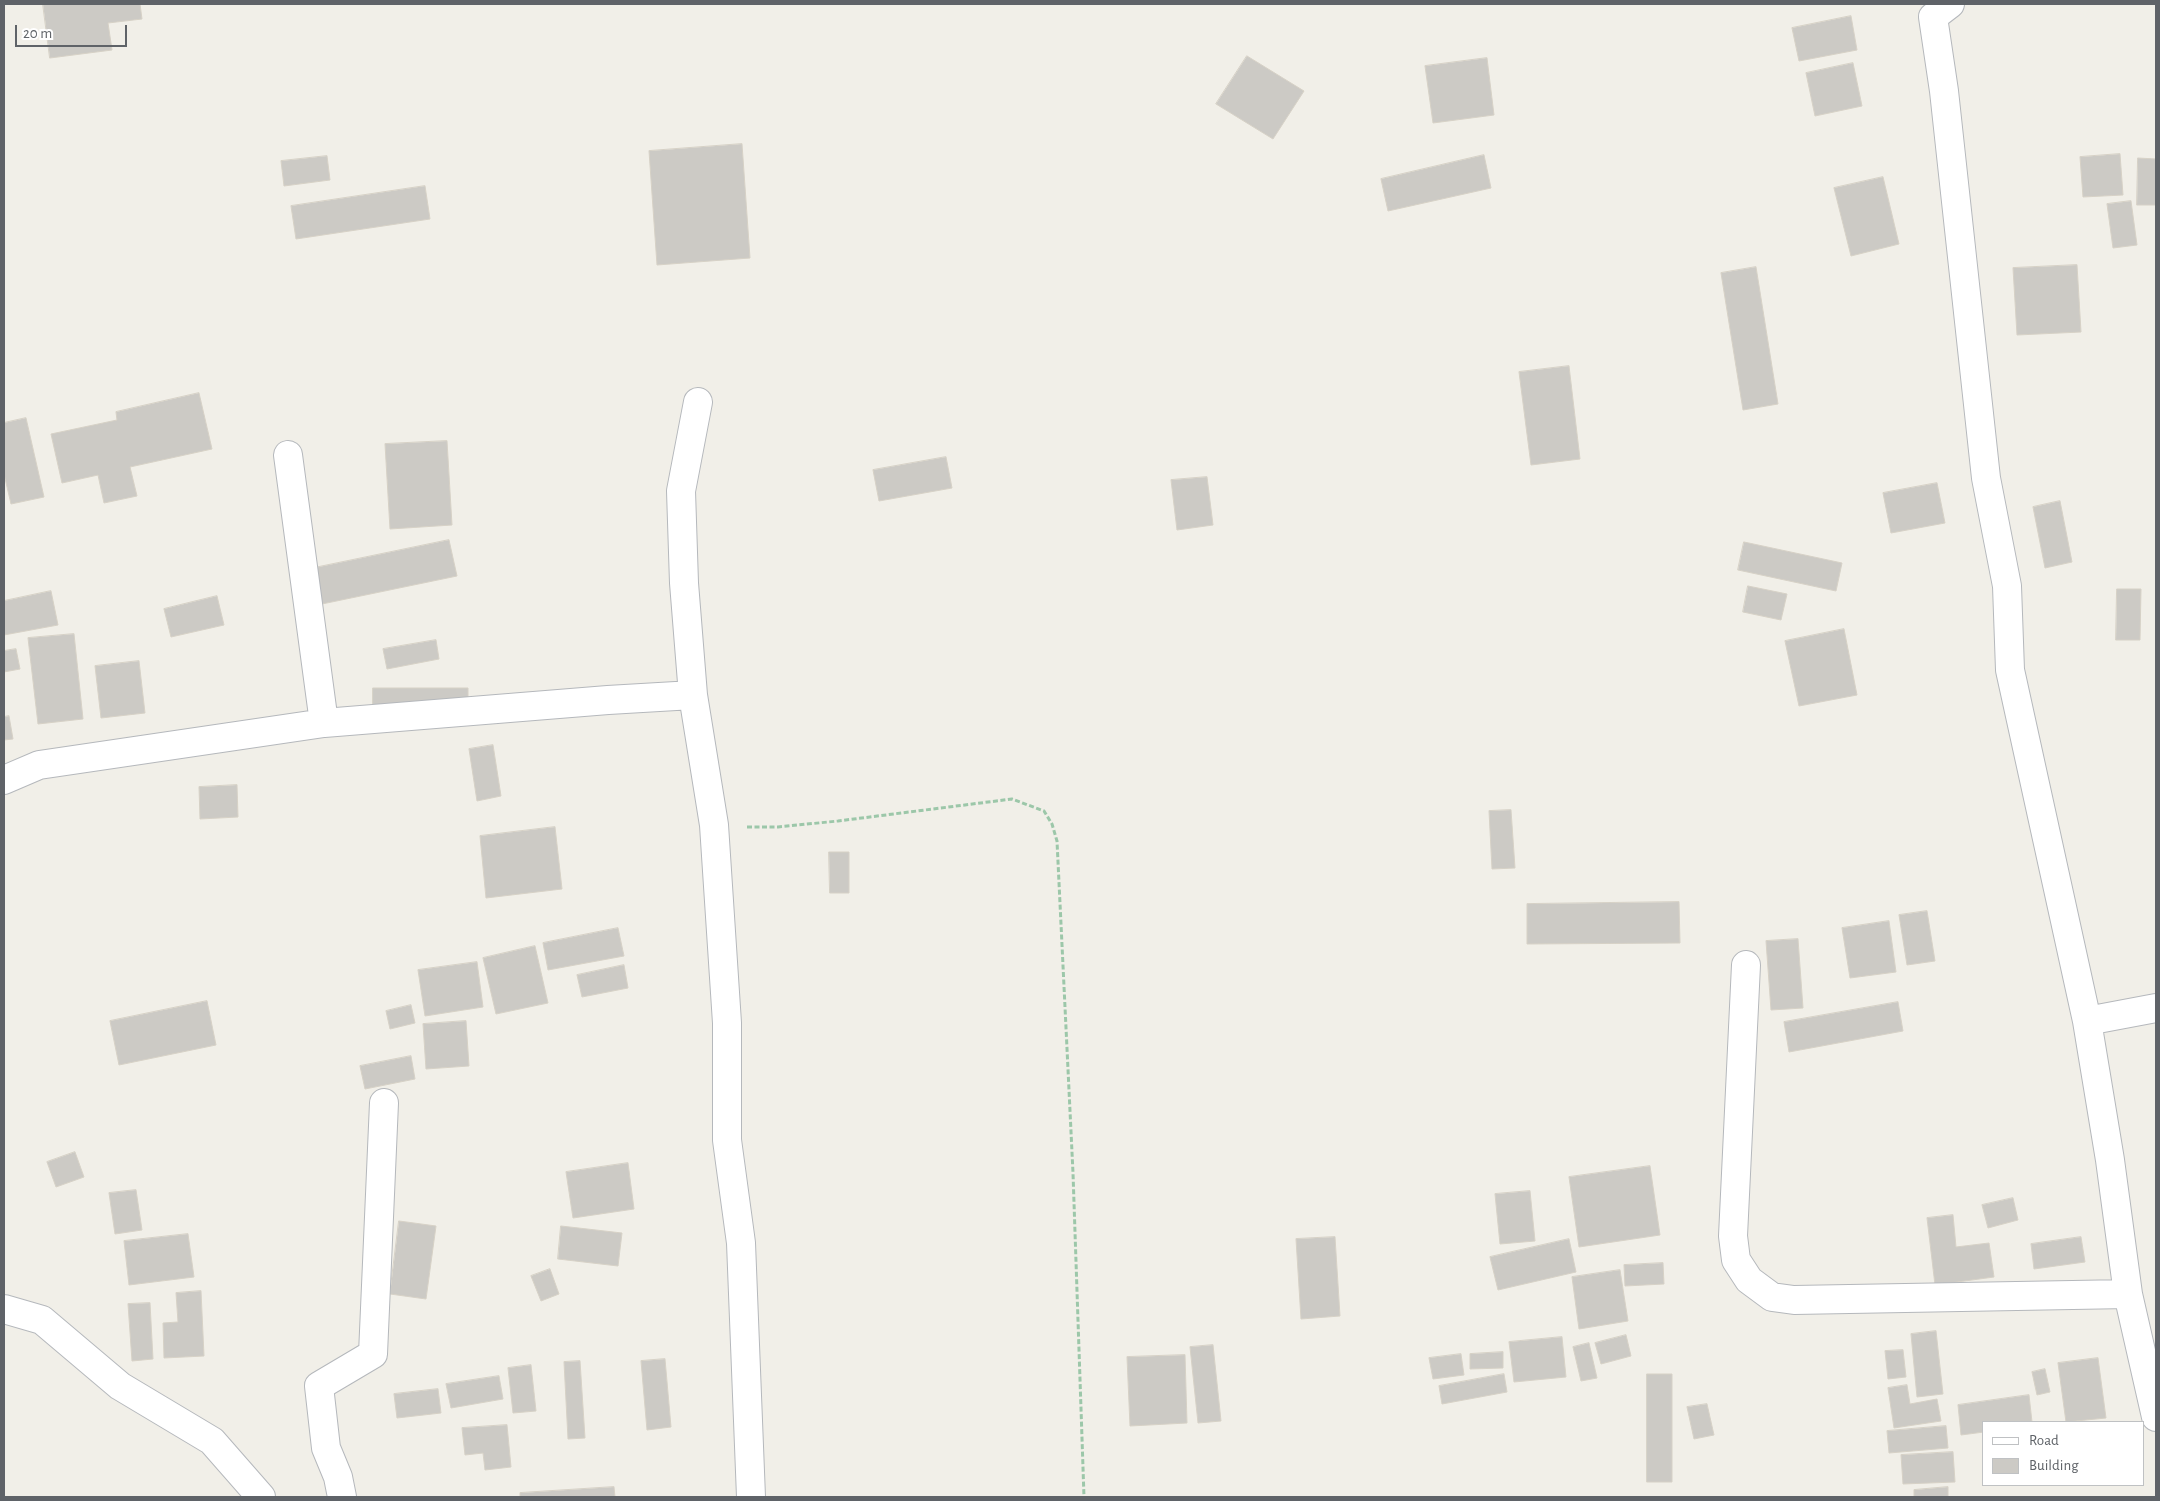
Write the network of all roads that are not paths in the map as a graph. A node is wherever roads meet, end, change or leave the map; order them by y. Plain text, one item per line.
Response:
1 (1950, 4) edge
2 (698, 402) dead end
3 (288, 455) dead end
4 (693, 695) junction
5 (324, 722) junction
6 (4, 780) edge
7 (1746, 965) dead end
8 (2156, 1008) edge
9 (2087, 1021) junction
10 (384, 1103) dead end
11 (2128, 1294) junction
12 (4, 1309) edge
13 (2156, 1417) edge
14 (261, 1497) edge
15 (342, 1497) edge
16 (751, 1497) edge

1 - 9 street
2 - 4 street
3 - 5 street
4 - 5 street
4 - 16 street
5 - 6 street
7 - 11 street
8 - 9 street
9 - 11 street
10 - 15 street
11 - 13 street
12 - 14 street

